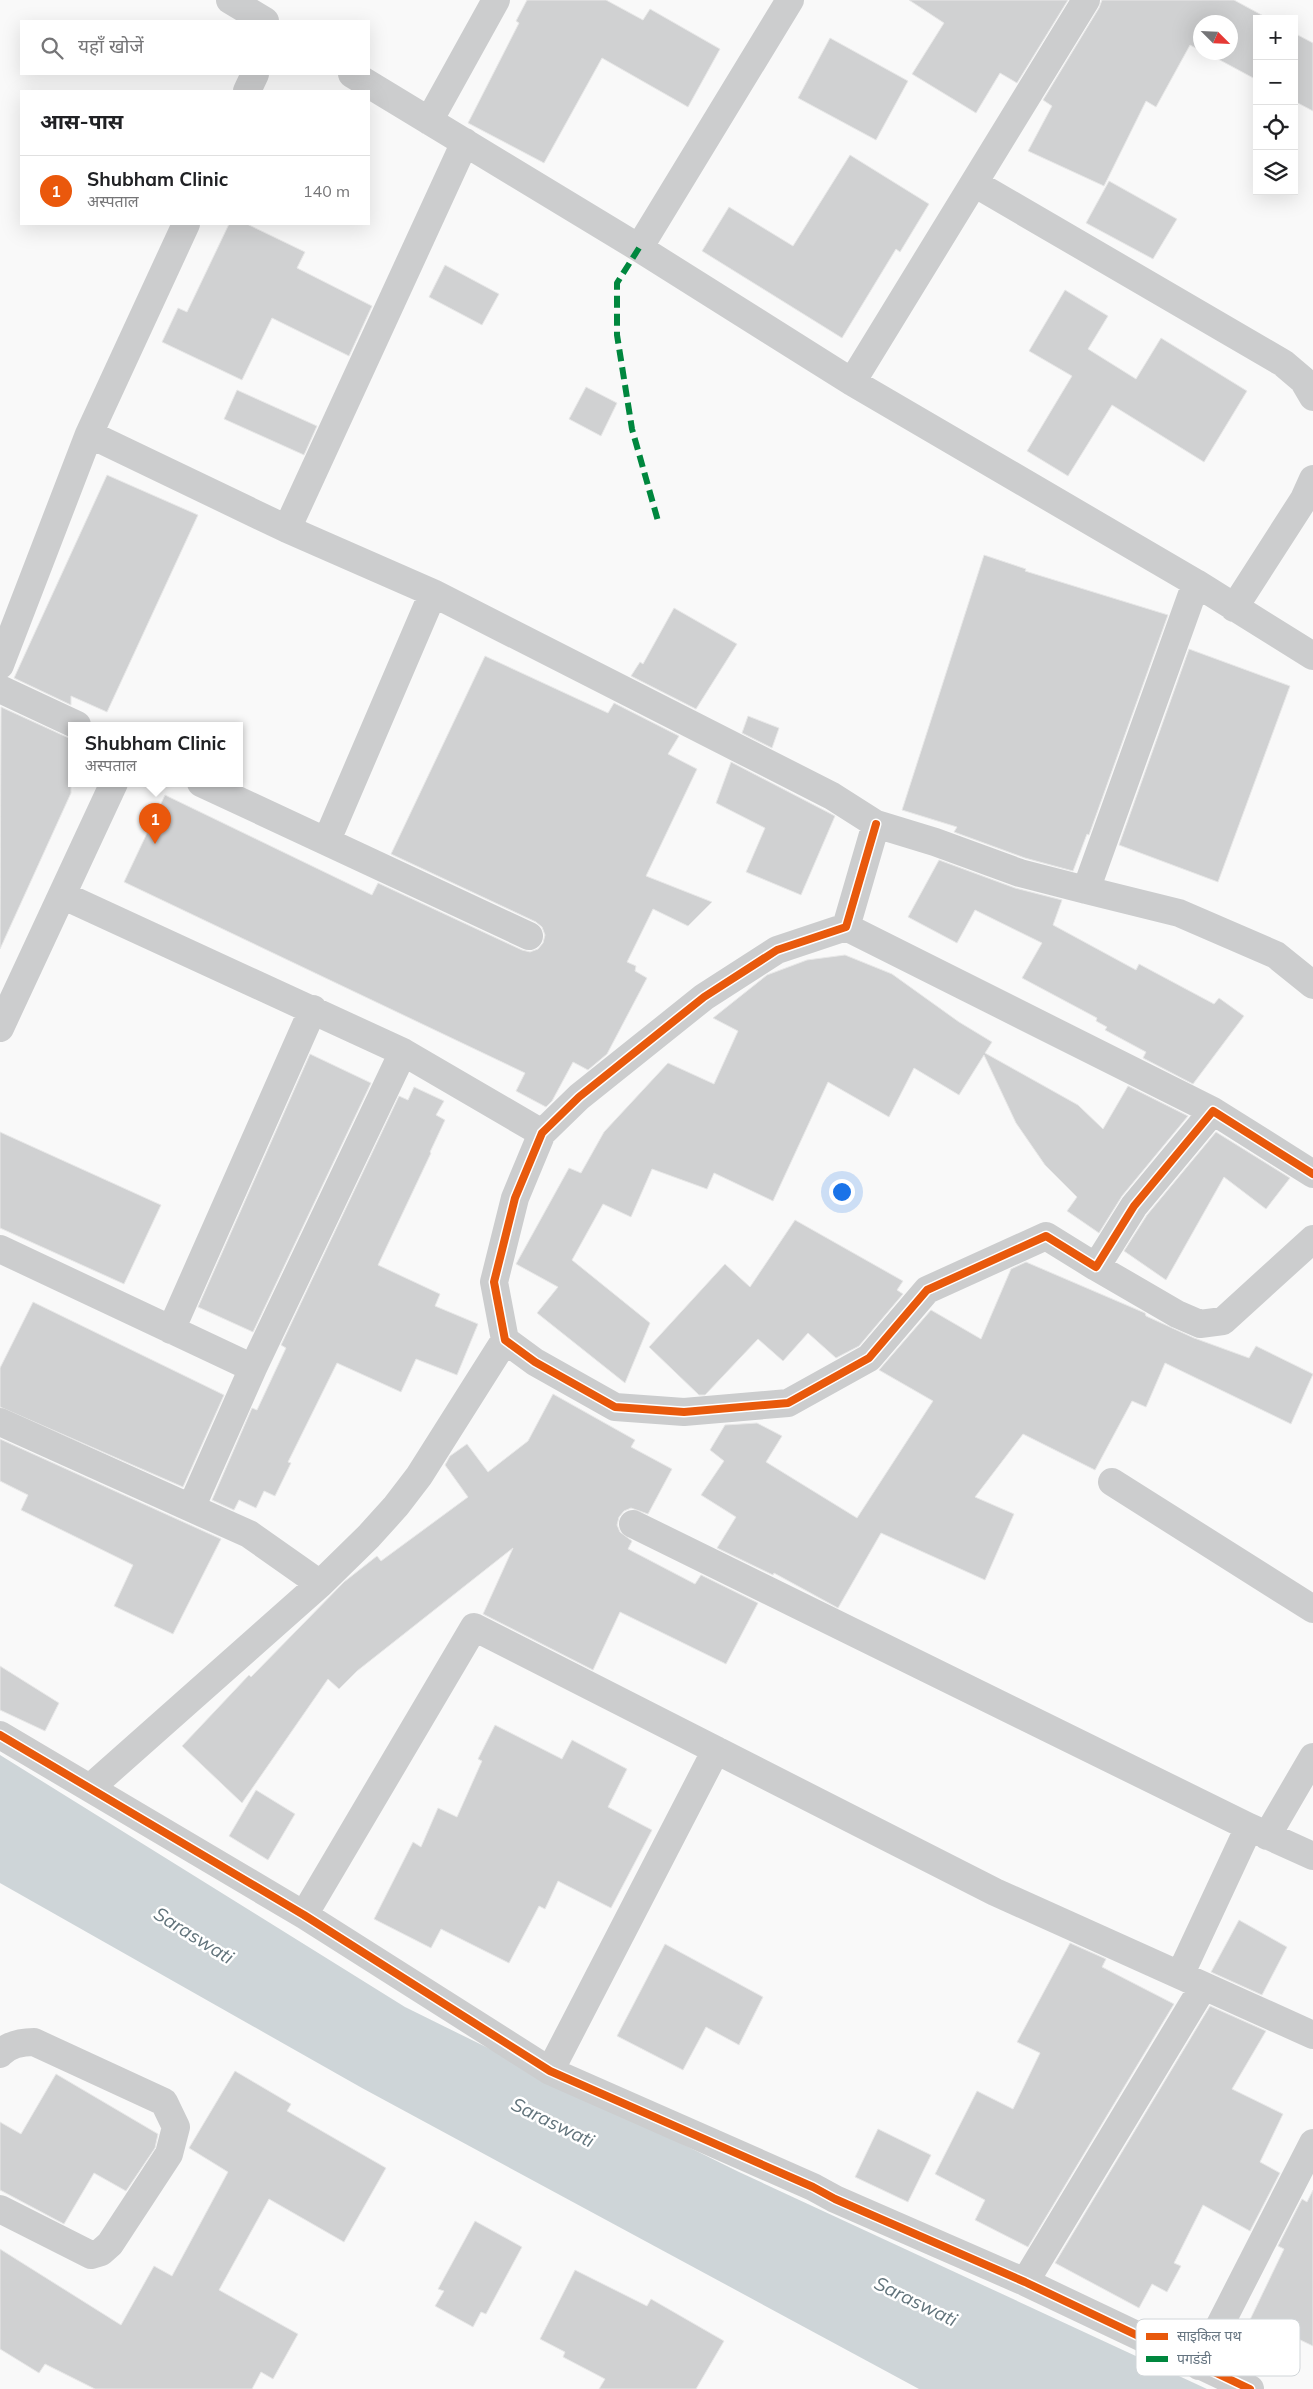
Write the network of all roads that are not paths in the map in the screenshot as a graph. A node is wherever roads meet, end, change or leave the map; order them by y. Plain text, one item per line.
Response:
1 (230, 0) edge
2 (496, 0) edge
3 (790, 0) edge
4 (1086, 0) edge
5 (263, 20) edge
6 (255, 75) edge
7 (354, 75) edge
8 (247, 90) edge
9 (429, 121) junction
10 (464, 142) junction
11 (974, 182) junction
12 (186, 225) edge
13 (639, 248) junction
14 (852, 382) junction
15 (1313, 397) edge
16 (89, 434) junction
17 (1313, 479) edge
18 (287, 529) junction
19 (1196, 583) junction
20 (434, 593) junction
21 (1234, 608) junction
22 (1313, 656) edge
23 (0, 665) edge
24 (0, 689) edge
25 (71, 722) edge
26 (112, 787) edge
27 (210, 787) edge
28 (876, 824) junction
29 (327, 840) junction
30 (1086, 890) junction
31 (62, 896) junction
32 (846, 927) junction
33 (529, 936) dead end
34 (1313, 985) edge
35 (313, 1009) junction
36 (0, 1028) edge
37 (403, 1052) junction
38 (1213, 1111) junction
39 (542, 1133) junction
40 (1313, 1174) edge
41 (1313, 1238) edge
42 (0, 1249) edge
43 (1096, 1267) junction
44 (171, 1330) junction
45 (505, 1340) junction
46 (253, 1368) junction
47 (0, 1422) edge
48 (1112, 1482) dead end
49 (191, 1508) junction
50 (632, 1524) dead end
51 (320, 1584) junction
52 (1313, 1609) edge
53 (0, 1735) edge
54 (716, 1750) junction
55 (1313, 1757) edge
56 (90, 1788) junction
57 (1258, 1832) junction
58 (1313, 1856) edge
59 (304, 1915) junction
60 (1192, 1981) junction
61 (1313, 2036) edge
62 (0, 2054) edge
63 (550, 2071) junction
64 (1313, 2142) edge
65 (0, 2209) edge
66 (1025, 2282) junction
67 (1223, 2319) edge
68 (1136, 2336) edge
69 (1221, 2376) edge
70 (1250, 2389) edge

1 - 5 street
2 - 9 street
3 - 13 street
4 - 11 street
6 - 8 street
7 - 9 street
9 - 10 street
10 - 13 street
10 - 18 street
11 - 14 street
11 - 15 street
12 - 16 street
13 - 14 street
14 - 19 street
16 - 18 street
16 - 23 street
17 - 21 street
18 - 20 street
19 - 21 street
19 - 30 street
20 - 28 street
20 - 29 street
21 - 22 street
24 - 25 street
26 - 31 street
27 - 29 street
28 - 30 street
28 - 32 street
29 - 33 street
30 - 34 street
31 - 35 street
31 - 36 street
32 - 38 street
32 - 39 street
35 - 37 street
35 - 44 street
37 - 39 street
37 - 46 street
38 - 40 street
38 - 43 street
39 - 45 street
41 - 43 street
42 - 44 street
43 - 45 street
44 - 46 street
45 - 51 street
46 - 49 street
47 - 49 street
48 - 52 street
49 - 51 street
50 - 57 street
51 - 56 street
53 - 56 street
54 - 59 street
54 - 60 street
54 - 63 street
55 - 57 street
56 - 59 street
57 - 58 street
57 - 60 street
59 - 63 street
60 - 61 street
60 - 66 street
62 - 65 street
63 - 66 street
64 - 67 street
66 - 68 street
69 - 70 street

